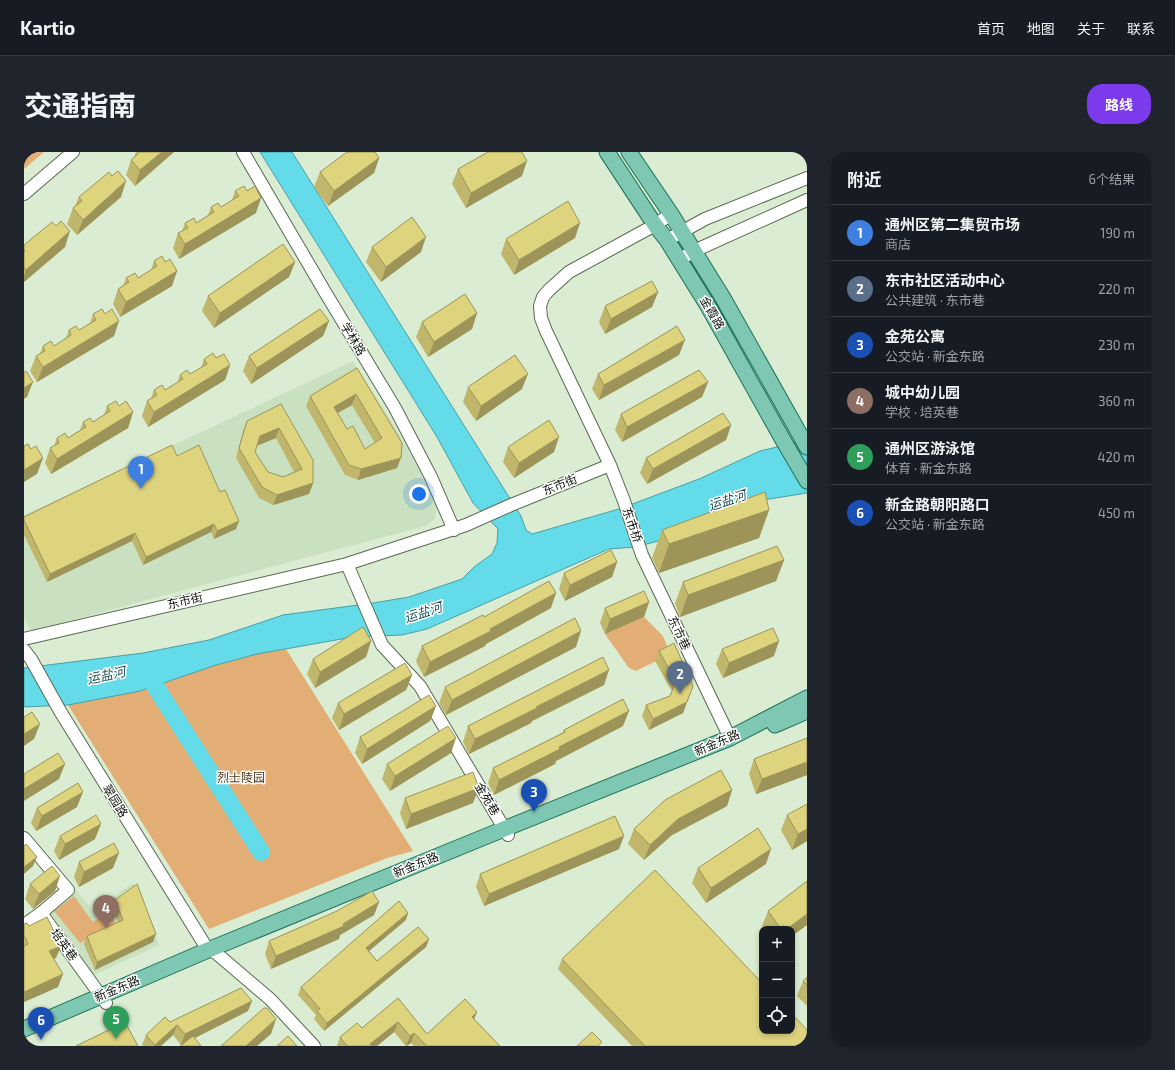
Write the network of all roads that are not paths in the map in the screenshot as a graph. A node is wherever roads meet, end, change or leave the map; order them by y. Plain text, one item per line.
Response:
1 (73, 152) edge
2 (243, 152) edge
3 (607, 152) edge
4 (629, 152) edge
5 (807, 178) edge
6 (24, 194) edge
7 (807, 200) edge
8 (671, 214) junction
9 (655, 225) junction
10 (681, 232) junction
11 (667, 240) junction
12 (694, 251) junction
13 (679, 260) junction
14 (807, 446) edge
15 (610, 465) junction
16 (807, 481) edge
17 (454, 530) junction
18 (640, 548) joint
19 (347, 564) junction
20 (24, 639) edge
21 (28, 654) edge
22 (807, 698) edge
23 (807, 710) edge
24 (730, 738) junction
25 (506, 832) junction
26 (24, 838) edge
27 (41, 913) junction
28 (24, 925) edge
29 (212, 951) junction
30 (103, 1000) junction
31 (24, 1029) edge
32 (24, 1039) edge
33 (314, 1046) edge

1 - 6 street
2 - 17 street, 学林路
3 - 9 main road, 金霞路
4 - 8 main road, 金霞路
5 - 10 street
7 - 12 street
8 - 9 street, 东市桥
8 - 10 main road, 金霞路
9 - 11 main road, 金霞路
9 - 15 street, 东市桥
10 - 11 street
10 - 12 main road, 金霞路
11 - 13 main road, 金霞路
12 - 13 street
12 - 14 main road, 金霞路
13 - 16 main road, 金霞路
15 - 17 street, 东市街
15 - 18 street, 东市桥
17 - 19 street, 东市街
18 - 24 street, 东市巷
19 - 20 street, 东市街
19 - 25 street, 金苑巷
21 - 29 street, 翠园路
22 - 24 main road, 新金东路
23 - 25 main road, 新金东路
24 - 25 main road, 新金东路
25 - 29 main road, 新金东路
26 - 27 street
27 - 28 street
27 - 30 street, 培英巷
29 - 30 main road, 新金东路
29 - 33 street, 翠园路
30 - 31 main road, 新金东路
30 - 32 main road, 新金东路

